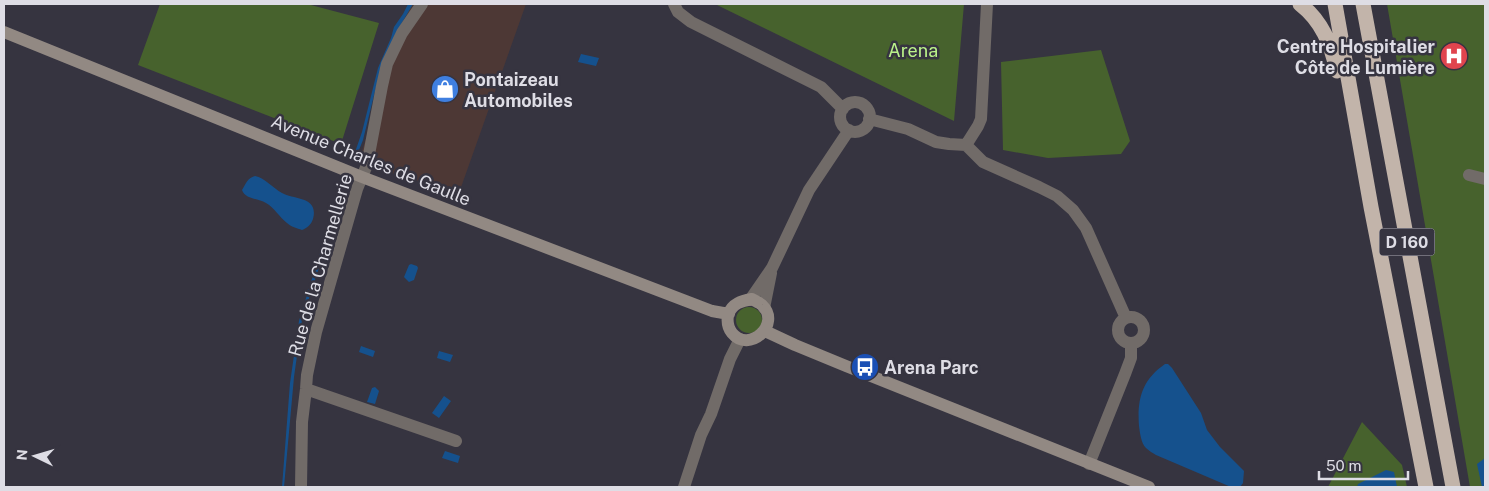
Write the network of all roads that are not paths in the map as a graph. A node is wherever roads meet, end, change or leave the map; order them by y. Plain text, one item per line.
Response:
1 (422, 4) edge
2 (674, 4) edge
3 (987, 4) edge
4 (1300, 4) edge
5 (1334, 4) edge
6 (1363, 4) edge
7 (4, 32) edge
8 (843, 109) junction
9 (869, 119) junction
10 (848, 130) junction
11 (966, 145) junction
12 (1469, 175) dead end
13 (362, 176) junction
14 (1485, 179) edge
15 (1371, 207) junction
16 (772, 268) junction
17 (750, 300) junction
18 (764, 308) junction
19 (728, 314) junction
20 (1126, 318) junction
21 (765, 330) junction
22 (740, 339) junction
23 (1131, 343) junction
24 (306, 389) junction
25 (456, 441) dead end
26 (1089, 464) junction
27 (1453, 485) edge
28 (301, 487) edge
29 (684, 487) edge
30 (1149, 487) edge
31 (1426, 487) edge

1 - 13 street, Rue de la Charmellerie
2 - 8 street
3 - 11 street
4 - 15 highway
5 - 15 highway, D 160
6 - 27 highway, D 160
7 - 13 main road, Avenue Charles de Gaulle
8 - 9 street
8 - 10 street
9 - 10 street
9 - 11 street
10 - 16 street
11 - 20 street
12 - 14 street
13 - 19 main road, Avenue Charles de Gaulle
13 - 24 street, Rue de la Charmellerie
15 - 31 highway, D 160
16 - 17 street
16 - 18 street
17 - 18 main road
17 - 19 main road
18 - 21 main road
19 - 22 main road
20 - 23 street
20 - 23 street
21 - 22 main road
21 - 26 main road
22 - 29 street
23 - 26 street
24 - 25 street
24 - 28 street, Rue de la Charmellerie
26 - 30 main road

